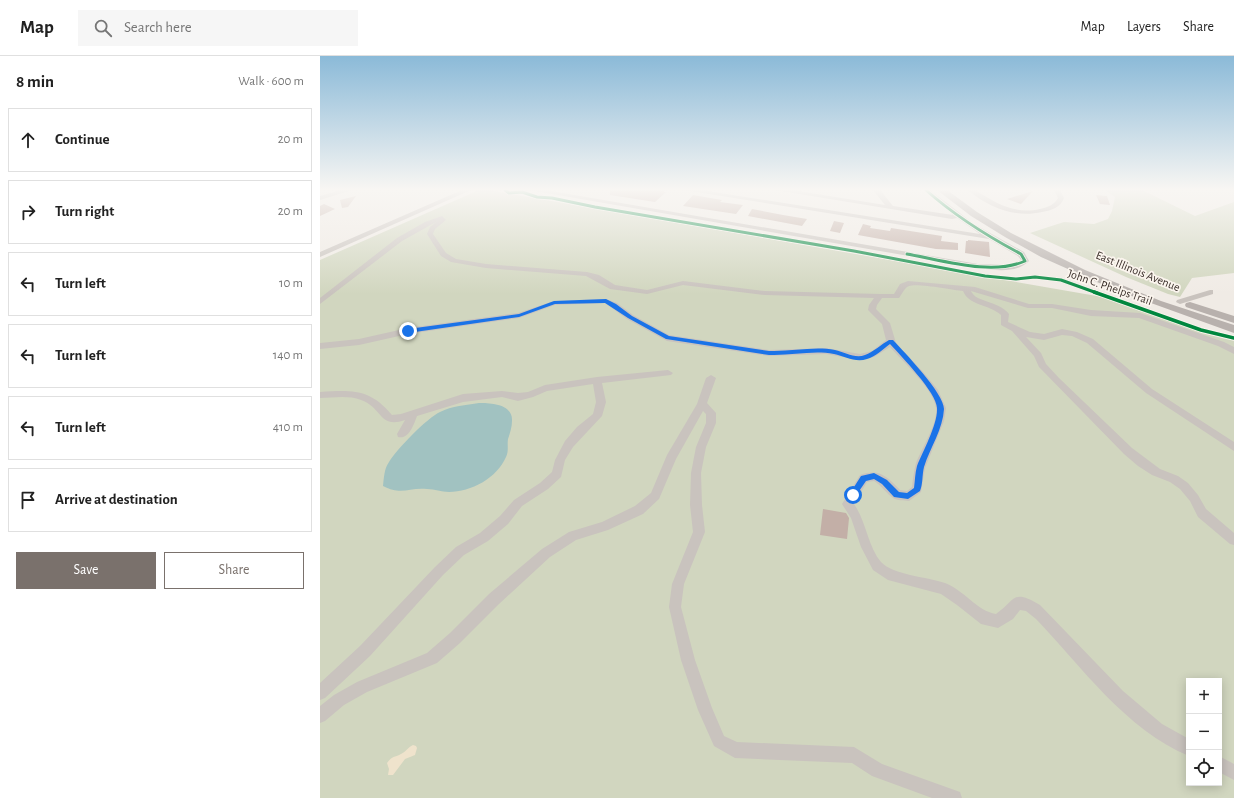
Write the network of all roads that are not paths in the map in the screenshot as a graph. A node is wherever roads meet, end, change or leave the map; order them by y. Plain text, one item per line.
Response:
1 (389, 225) edge
2 (424, 225) edge
3 (437, 225) edge
4 (735, 225) edge
5 (905, 225) edge
6 (971, 225) edge
7 (993, 225) edge
8 (1008, 225) edge
9 (990, 237) junction
10 (320, 255) edge
11 (966, 289) junction
12 (1210, 292) dead end
13 (880, 296) junction
14 (320, 302) edge
15 (1180, 302) junction
16 (1234, 320) edge
17 (1012, 328) junction
18 (1234, 330) edge
19 (891, 341) junction
20 (320, 346) edge
21 (1234, 351) edge
22 (668, 373) dead end
23 (711, 378) dead end
24 (597, 380) junction
25 (320, 395) edge
26 (702, 404) junction
27 (413, 413) junction
28 (402, 434) dead end
29 (1234, 447) edge
30 (1234, 540) edge
31 (320, 693) edge
32 (320, 716) edge
33 (1186, 746) edge
34 (1222, 766) edge
35 (1234, 772) edge
36 (954, 798) edge

1 - 10 street
2 - 14 street
3 - 13 street
4 - 9 street
5 - 9 street
6 - 9 street
7 - 18 main road, East Illinois Avenue
8 - 15 main road, East Illinois Avenue
11 - 13 street
11 - 17 street
11 - 21 street
12 - 15 street
13 - 19 street
15 - 16 main road, East Illinois Avenue
17 - 29 street
17 - 30 street
19 - 20 street
19 - 33 street
22 - 24 street
23 - 26 street
24 - 27 street
24 - 31 street
25 - 27 street
26 - 32 street
26 - 36 street
27 - 28 street
34 - 35 street

